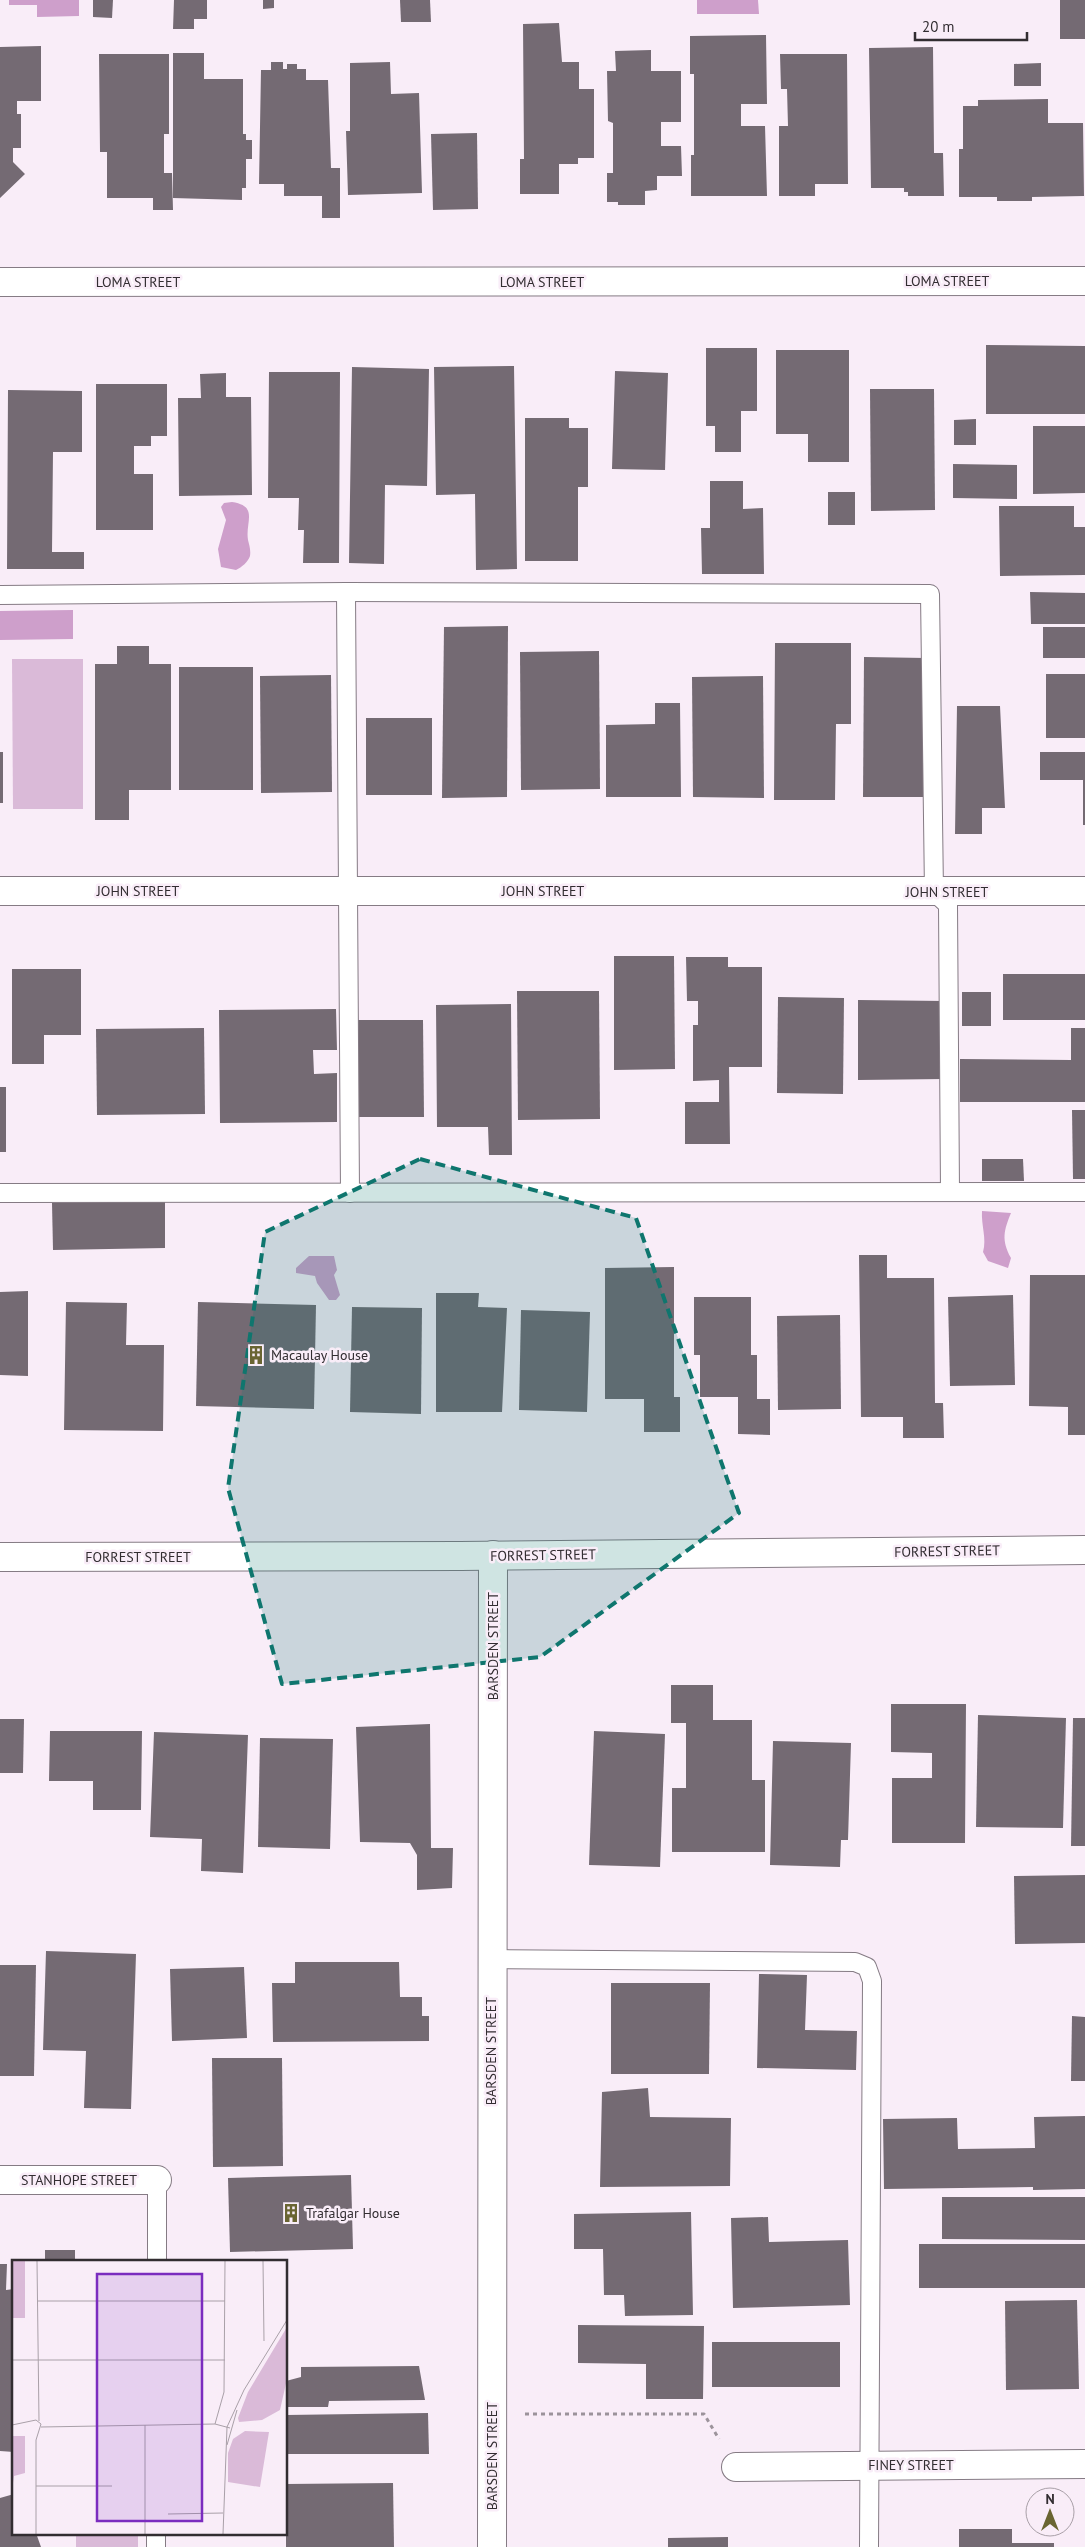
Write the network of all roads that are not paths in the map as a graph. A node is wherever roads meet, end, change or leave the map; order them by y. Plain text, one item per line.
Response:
1 (1085, 281) edge
2 (0, 282) edge
3 (346, 592) junction
4 (0, 595) edge
5 (348, 890) junction
6 (0, 891) edge
7 (1085, 891) edge
8 (934, 892) junction
9 (0, 1192) edge
10 (350, 1192) junction
11 (950, 1192) junction
12 (1085, 1192) edge
13 (1085, 1550) edge
14 (493, 1555) junction
15 (0, 1557) edge
16 (491, 1959) junction
17 (0, 2180) edge
18 (157, 2180) joint
19 (157, 2260) edge
20 (1085, 2464) edge
21 (869, 2466) junction
22 (736, 2468) road end
23 (156, 2534) edge
24 (156, 2547) edge
25 (492, 2547) edge
26 (869, 2547) edge

1 - 2 street, LOMA STREET
3 - 4 lane
3 - 5 lane
3 - 8 lane
5 - 6 street, JOHN STREET
5 - 8 street, JOHN STREET
5 - 10 lane
7 - 8 street, JOHN STREET
8 - 11 lane
9 - 10 lane
10 - 11 lane
11 - 12 lane
13 - 14 street, FORREST STREET
14 - 15 street, FORREST STREET
14 - 16 street, BARSDEN STREET
16 - 21 lane
16 - 25 street, BARSDEN STREET
17 - 18 street, STANHOPE STREET
18 - 19 lane
20 - 21 street, FINEY STREET
21 - 22 street, FINEY STREET
21 - 26 lane
23 - 24 lane

